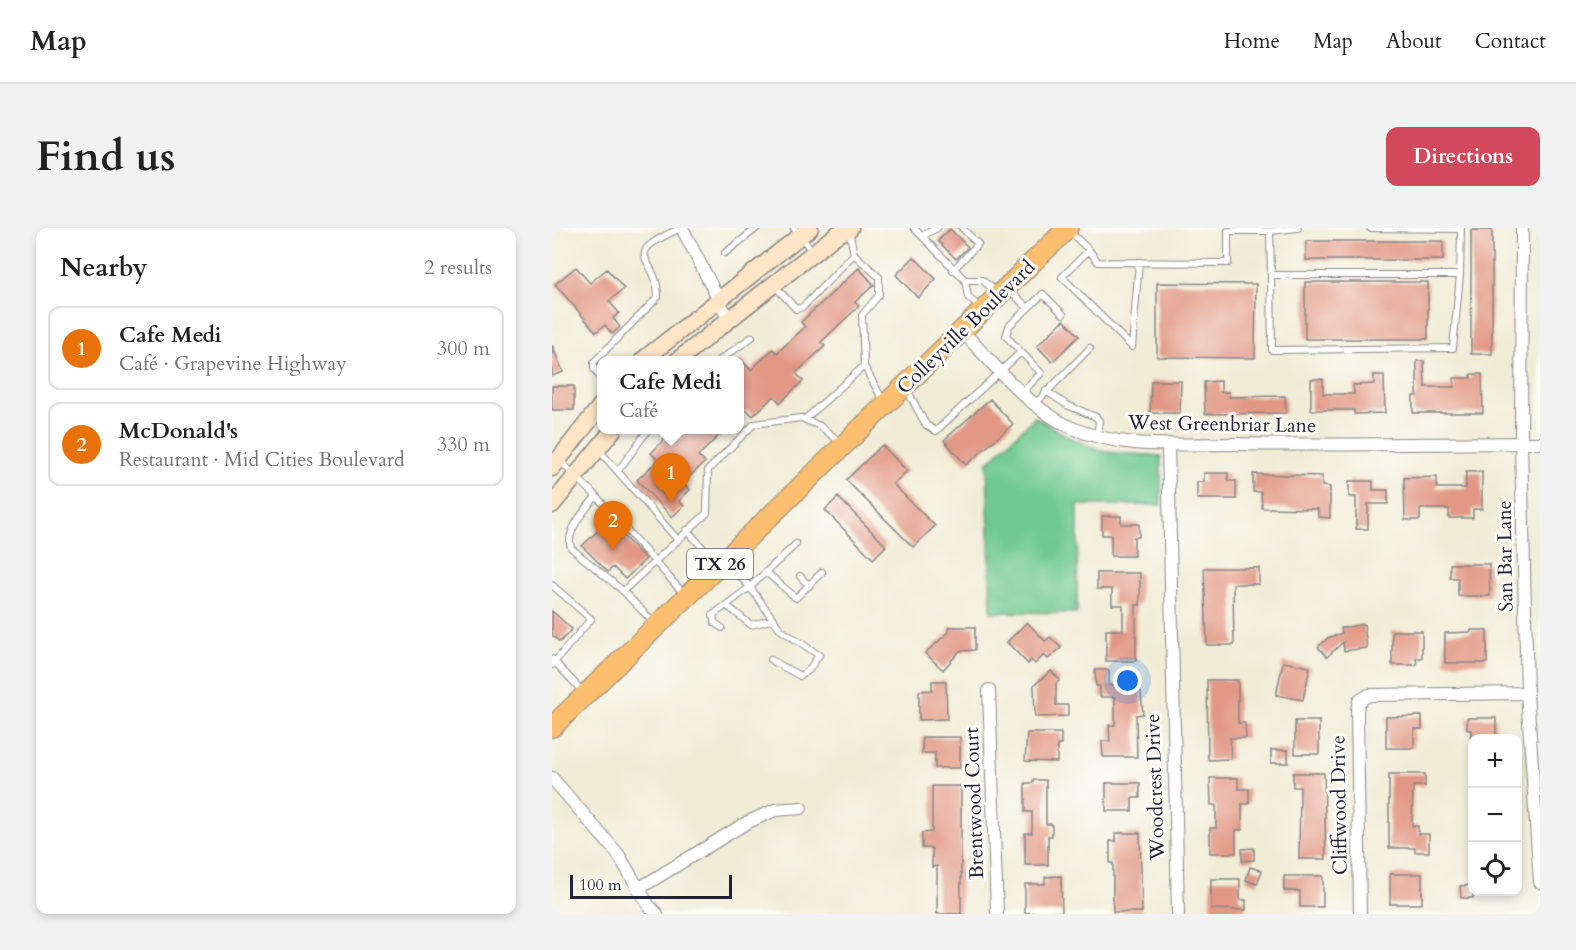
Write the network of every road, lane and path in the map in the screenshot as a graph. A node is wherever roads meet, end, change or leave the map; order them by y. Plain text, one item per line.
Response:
1 (682, 228) edge
2 (757, 228) edge
3 (849, 228) edge
4 (914, 228) edge
5 (937, 228) edge
6 (962, 228) edge
7 (1298, 228) edge
8 (1370, 228) edge
9 (1461, 228) edge
10 (1522, 228) edge
11 (1067, 229) edge
12 (1241, 230) edge
13 (801, 231) edge
14 (1270, 231) junction
15 (924, 235) junction
16 (1089, 249) junction
17 (725, 253) dead end
18 (814, 253) junction
19 (854, 254) junction
20 (1139, 262) junction
21 (953, 270) junction
22 (1271, 275) junction
23 (1460, 275) junction
24 (965, 280) junction
25 (773, 285) junction
26 (1003, 291) junction
27 (717, 301) junction
28 (1028, 308) junction
29 (983, 311) junction
30 (1063, 314) dead end
31 (729, 320) junction
32 (962, 332) junction
33 (752, 337) dead end
34 (1090, 348) dead end
35 (1021, 352) junction
36 (600, 356) edge
37 (648, 356) edge
38 (683, 356) edge
39 (726, 356) edge
40 (597, 359) edge
41 (864, 366) junction
42 (1000, 371) junction
43 (597, 373) edge
44 (905, 386) junction
45 (1046, 391) junction
46 (1021, 394) junction
47 (887, 403) junction
48 (1035, 405) junction
49 (597, 410) edge
50 (804, 419) junction
51 (609, 434) edge
52 (644, 434) edge
53 (1097, 437) junction
54 (1521, 443) junction
55 (1540, 443) edge
56 (1168, 444) junction
57 (843, 445) junction
58 (598, 449) junction
59 (555, 464) edge
60 (618, 471) junction
61 (574, 475) junction
62 (596, 496) junction
63 (552, 506) edge
64 (687, 530) junction
65 (677, 539) junction
66 (796, 544) dead end
67 (654, 560) junction
68 (722, 563) junction
69 (766, 572) junction
70 (822, 572) dead end
71 (800, 576) dead end
72 (552, 585) edge
73 (809, 586) junction
74 (750, 587) junction
75 (623, 591) junction
76 (687, 596) junction
77 (726, 605) junction
78 (774, 619) junction
79 (656, 626) junction
80 (722, 628) dead end
81 (771, 660) dead end
82 (554, 662) edge
83 (989, 690) dead end
84 (1527, 693) junction
85 (585, 694) junction
86 (552, 727) edge
87 (552, 778) edge
88 (801, 808) dead end
89 (1540, 882) edge
90 (638, 890) junction
91 (657, 914) edge
92 (997, 914) edge
93 (1178, 914) edge
94 (1360, 914) edge

1 - 27 street
1 - 36 lane
2 - 17 lane
3 - 18 main road
3 - 19 lane
4 - 15 lane
5 - 15 lane
6 - 21 lane
7 - 14 lane
8 - 9 lane
9 - 23 lane
10 - 54 street, San Bar Lane
11 - 16 lane
11 - 26 main road, Colleyville Boulevard / TX 26
12 - 14 lane
12 - 20 lane
13 - 18 lane
13 - 27 main road
14 - 22 lane
15 - 21 lane
16 - 20 lane
16 - 20 lane
18 - 25 main road
19 - 25 lane
19 - 41 lane
21 - 24 lane
22 - 23 lane
22 - 23 lane
24 - 26 lane
24 - 29 lane
25 - 31 main road
26 - 28 lane
26 - 29 main road, Colleyville Boulevard / TX 26
27 - 31 street
27 - 37 main road
28 - 30 lane
28 - 35 lane
29 - 32 main road, Colleyville Boulevard / TX 26
31 - 38 main road
32 - 42 street, West Greenbriar Lane
32 - 44 main road, Colleyville Boulevard / TX 26
33 - 39 lane
34 - 45 lane
35 - 42 lane
35 - 46 lane
40 - 43 lane
41 - 47 lane
41 - 50 lane
42 - 44 lane
42 - 46 street, West Greenbriar Lane
44 - 47 main road, Colleyville Boulevard / TX 26
45 - 48 lane
45 - 53 lane
46 - 48 street, West Greenbriar Lane
47 - 57 main road, TX 26
48 - 53 street, West Greenbriar Lane
49 - 59 main road
50 - 57 lane
50 - 64 lane
51 - 58 main road
52 - 60 lane
53 - 56 street, West Greenbriar Lane
54 - 55 street, West Greenbriar Lane
54 - 56 street, West Greenbriar Lane
54 - 84 street, San Bar Lane
56 - 93 street, Woodcrest Drive
57 - 68 main road, TX 26
58 - 60 lane
58 - 61 main road
59 - 61 lane
60 - 65 lane
61 - 62 lane
61 - 63 main road
62 - 67 lane
62 - 75 lane
64 - 65 lane
64 - 68 lane
65 - 67 lane
66 - 69 lane
67 - 75 lane
67 - 76 lane
68 - 74 lane
68 - 76 main road, TX 26
69 - 73 lane
69 - 74 lane
70 - 73 lane
71 - 73 lane
72 - 82 lane
74 - 77 lane
74 - 78 lane
75 - 79 lane
76 - 79 main road, TX 26
77 - 78 lane
77 - 80 lane
78 - 81 lane
79 - 85 main road, TX 26
82 - 85 lane
83 - 92 street, Brentwood Court
84 - 89 street, San Bar Lane
84 - 94 street, Cliffwood Drive
85 - 86 main road, TX 26
87 - 90 street
88 - 90 street
90 - 91 street

